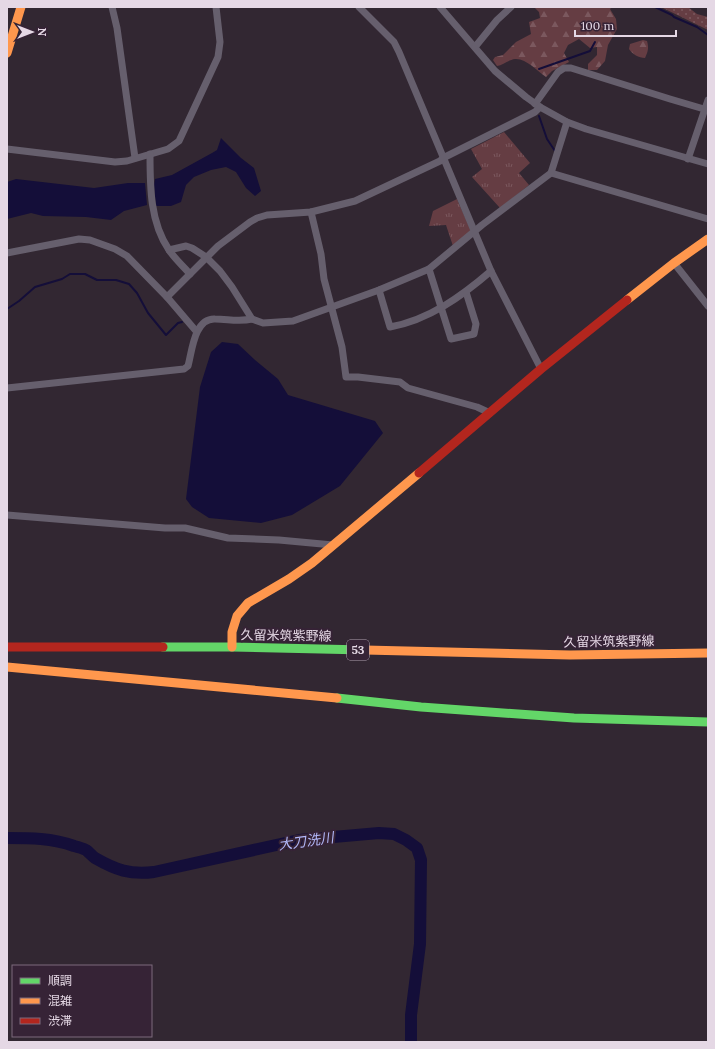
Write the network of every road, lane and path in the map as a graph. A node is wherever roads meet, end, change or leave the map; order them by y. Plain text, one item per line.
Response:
1 (21, 7) edge
2 (112, 7) edge
3 (216, 7) edge
4 (359, 7) edge
5 (440, 7) edge
6 (511, 7) edge
7 (475, 48) junction
8 (7, 52) edge
9 (708, 100) edge
10 (537, 106) junction
11 (704, 109) junction
12 (567, 122) junction
13 (7, 149) edge
14 (150, 154) junction
15 (134, 158) junction
16 (443, 158) junction
17 (688, 159) junction
18 (708, 164) edge
19 (551, 172) junction
20 (311, 212) junction
21 (708, 219) edge
22 (475, 232) junction
23 (708, 240) edge
24 (169, 250) junction
25 (7, 252) edge
26 (206, 257) junction
27 (674, 263) junction
28 (429, 269) junction
29 (491, 270) junction
30 (190, 274) junction
31 (379, 290) junction
32 (466, 292) junction
33 (167, 297) junction
34 (708, 306) edge
35 (331, 307) junction
36 (442, 308) junction
37 (252, 319) junction
38 (196, 331) junction
39 (541, 369) junction
40 (7, 388) edge
41 (490, 413) junction
42 (7, 515) edge
43 (333, 545) junction
44 (7, 647) edge
45 (232, 647) junction
46 (708, 653) edge
47 (7, 667) edge
48 (708, 722) edge

1 - 8 street
2 - 15 street
3 - 14 street
4 - 16 street
5 - 7 street
6 - 7 street
7 - 10 street
9 - 11 street
10 - 11 street
10 - 12 street
10 - 16 street
11 - 17 street
12 - 17 street
12 - 19 street
13 - 15 street
14 - 15 street
14 - 24 street
16 - 20 street
16 - 22 street
17 - 18 street
19 - 21 street
19 - 22 street
20 - 26 street
20 - 35 street
22 - 28 street
22 - 29 street
23 - 27 street
24 - 26 street
24 - 30 street
25 - 33 street
26 - 30 street
26 - 37 street
27 - 34 street
27 - 39 street
28 - 31 street
28 - 36 street
29 - 32 street
29 - 39 street
30 - 33 street
31 - 35 street
31 - 36 street
32 - 36 street
32 - 36 street
33 - 38 street
35 - 37 street
35 - 41 street
37 - 38 street
38 - 40 street
39 - 41 street
41 - 43 street
42 - 43 street
43 - 45 street
44 - 45 street, 久留米筑紫野線 / 53
45 - 46 street, 久留米筑紫野線 / 53
47 - 48 street

